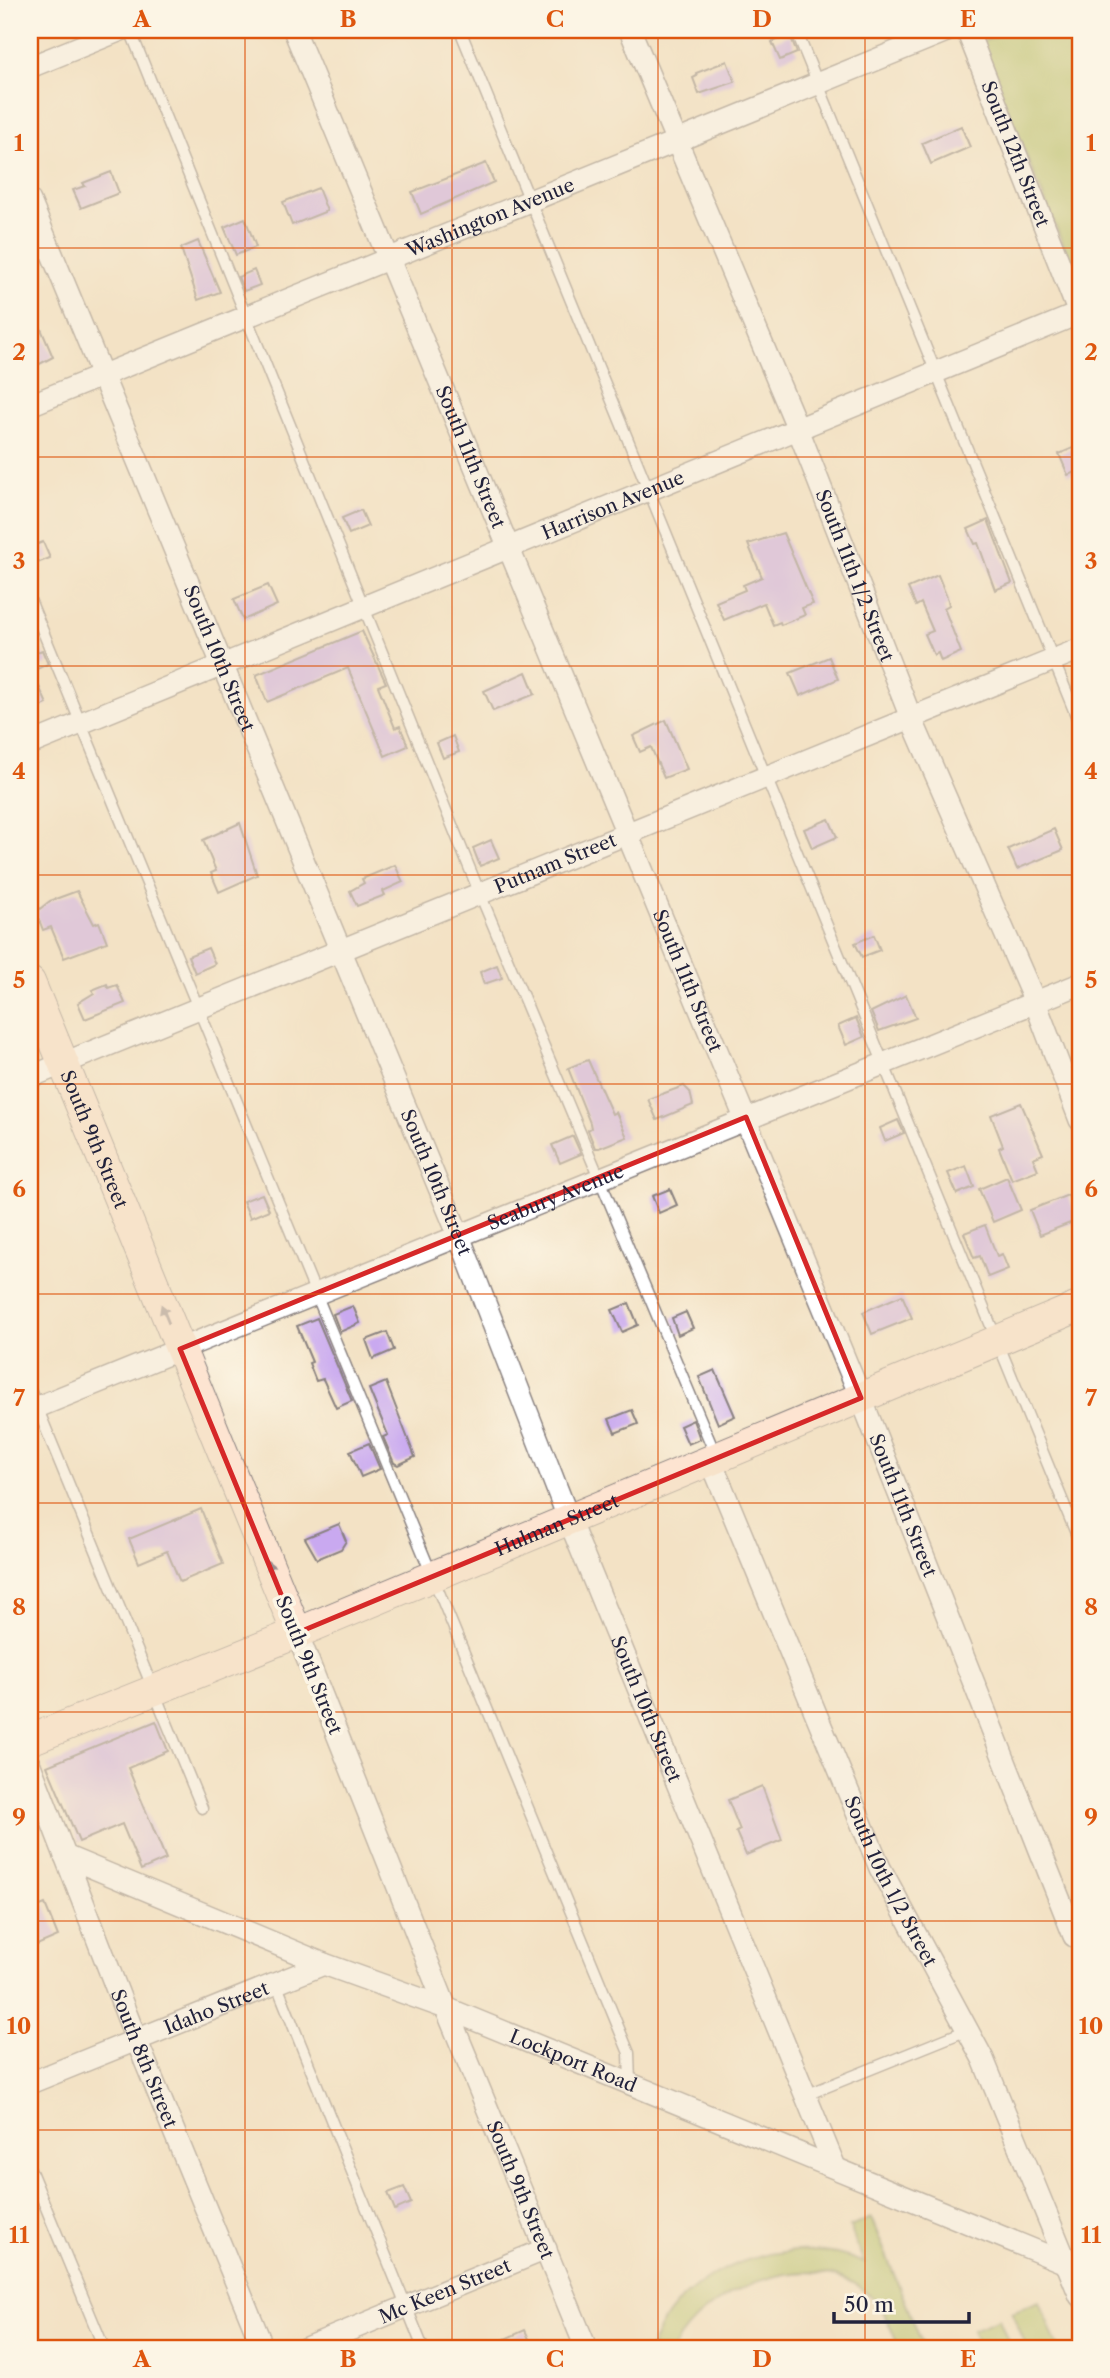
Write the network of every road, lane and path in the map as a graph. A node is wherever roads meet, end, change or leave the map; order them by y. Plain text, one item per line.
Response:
1 (121, 30) edge
2 (130, 30) edge
3 (294, 30) edge
4 (460, 30) edge
5 (630, 30) edge
6 (796, 30) edge
7 (949, 30) edge
8 (967, 30) edge
9 (30, 67) edge
10 (818, 84) junction
11 (678, 143) junction
12 (30, 201) edge
13 (530, 203) junction
14 (388, 260) junction
15 (1080, 314) edge
16 (248, 317) junction
17 (937, 372) junction
18 (101, 377) junction
19 (30, 405) edge
20 (798, 429) junction
21 (649, 489) junction
22 (510, 545) junction
23 (30, 600) edge
24 (364, 606) junction
25 (1080, 649) edge
26 (1054, 660) junction
27 (220, 665) junction
28 (911, 718) junction
29 (81, 723) junction
30 (1080, 725) edge
31 (30, 744) edge
32 (768, 777) junction
33 (627, 834) junction
34 (480, 894) junction
35 (341, 950) junction
36 (30, 982) edge
37 (1080, 984) edge
38 (1034, 1002) junction
39 (197, 1009) junction
40 (884, 1062) junction
41 (63, 1064) junction
42 (30, 1077) edge
43 (746, 1117) junction
44 (1080, 1120) edge
45 (597, 1178) junction
46 (459, 1236) junction
47 (316, 1294) junction
48 (1080, 1306) edge
49 (997, 1341) junction
50 (180, 1349) junction
51 (861, 1398) junction
52 (32, 1402) edge
53 (714, 1460) junction
54 (569, 1520) junction
55 (1080, 1543) edge
56 (432, 1577) junction
57 (297, 1633) junction
58 (153, 1691) junction
59 (30, 1740) edge
60 (30, 1765) edge
61 (202, 1808) dead end
62 (65, 1856) junction
63 (1074, 1936) dead end
64 (324, 1964) junction
65 (276, 1983) junction
66 (446, 2008) junction
67 (965, 2031) junction
68 (136, 2039) junction
69 (30, 2083) edge
70 (630, 2084) junction
71 (806, 2095) junction
72 (835, 2167) junction
73 (30, 2169) edge
74 (546, 2249) junction
75 (1074, 2267) edge
76 (1080, 2296) edge
77 (405, 2308) junction
78 (104, 2348) edge
79 (263, 2348) edge
80 (306, 2348) edge
81 (423, 2348) edge
82 (586, 2348) edge

1 - 9 street
2 - 16 lane
3 - 14 street, South 11th Street
4 - 13 lane
5 - 11 street, South 11th 1/2 Street
6 - 10 lane
7 - 10 street, Washington Avenue
8 - 15 street, South 12th Street
10 - 11 street, Washington Avenue
10 - 17 lane
11 - 13 street, Washington Avenue
11 - 20 street, South 11th 1/2 Street
12 - 18 street, South 10th Street
13 - 14 street, Washington Avenue
13 - 21 lane
14 - 16 street, Washington Avenue
14 - 22 street, South 11th Street
15 - 17 street, Harrison Avenue
16 - 18 street, Washington Avenue
16 - 24 lane
17 - 20 street, Harrison Avenue
17 - 26 lane
18 - 19 street, Washington Avenue
18 - 27 street, South 10th Street
20 - 21 street, Harrison Avenue
20 - 28 street, South 11th 1/2 Street
21 - 22 street, Harrison Avenue
21 - 32 lane
22 - 24 street, Harrison Avenue
22 - 33 street, South 11th Street
23 - 29 lane
24 - 27 street, Harrison Avenue
24 - 34 lane
25 - 26 street, Putnam Street
26 - 28 street, Putnam Street
26 - 30 lane
27 - 29 street, Harrison Avenue
27 - 35 street, South 10th Street
28 - 32 street, Putnam Street
28 - 38 street, South 11th 1/2 Street
29 - 31 street, Harrison Avenue
29 - 39 lane
32 - 33 street, Putnam Street
32 - 40 lane
33 - 34 street, Putnam Street
33 - 43 street, South 11th Street
34 - 35 street, Putnam Street
34 - 45 lane
35 - 39 street, Putnam Street
35 - 46 street, South 10th Street
36 - 41 street, South 9th Street
37 - 38 street, Seabury Avenue
38 - 40 street, Seabury Avenue
38 - 44 street, South 11th 1/2 Street
39 - 41 street, Putnam Street
39 - 47 lane
40 - 43 street, Seabury Avenue
40 - 49 lane
41 - 42 street, Putnam Street
50 -> 41 street, South 9th Street
43 - 45 street, Seabury Avenue
43 - 51 street, South 11th Street
45 - 46 street, Seabury Avenue
45 - 53 lane
46 - 47 street, Seabury Avenue
46 - 54 street, South 10th Street
47 - 50 street, Seabury Avenue
47 - 56 lane
48 - 49 street, Hulman Street
49 - 51 street, Hulman Street
49 - 55 lane
50 - 52 street, Seabury Avenue
57 -> 50 street, South 9th Street
51 - 53 street, Hulman Street
51 - 63 street, South 11th Street
52 - 58 lane
53 - 54 street, Hulman Street
53 - 67 street, South 10th 1/2 Street
54 - 56 street, Hulman Street
54 - 71 street, South 10th Street
56 - 57 street, Hulman Street
56 - 70 lane
57 - 58 street, Hulman Street
57 - 66 street, South 9th Street
58 - 59 street, Hulman Street
58 - 61 lane
60 - 62 street, South 8th Street
62 - 64 street, Lockport Road
62 - 68 street, South 8th Street
64 - 65 street, Idaho Street
64 - 66 street, Lockport Road
65 - 68 street, Idaho Street
65 - 77 lane
66 - 70 street, Lockport Road
66 - 74 street, South 9th Street
67 - 71 lane
67 - 75 street, South 10th 1/2 Street
68 - 69 street, Idaho Street
68 - 79 street, South 8th Street
70 - 72 street, Lockport Road
71 - 72 street, South 10th Street
72 - 75 street, Lockport Road
73 - 78 lane
74 - 77 street, Mc Keen Street
74 - 82 street, South 9th Street
75 - 76 street, South 10th 1/2 Street
77 - 80 street, Mc Keen Street
77 - 81 lane

